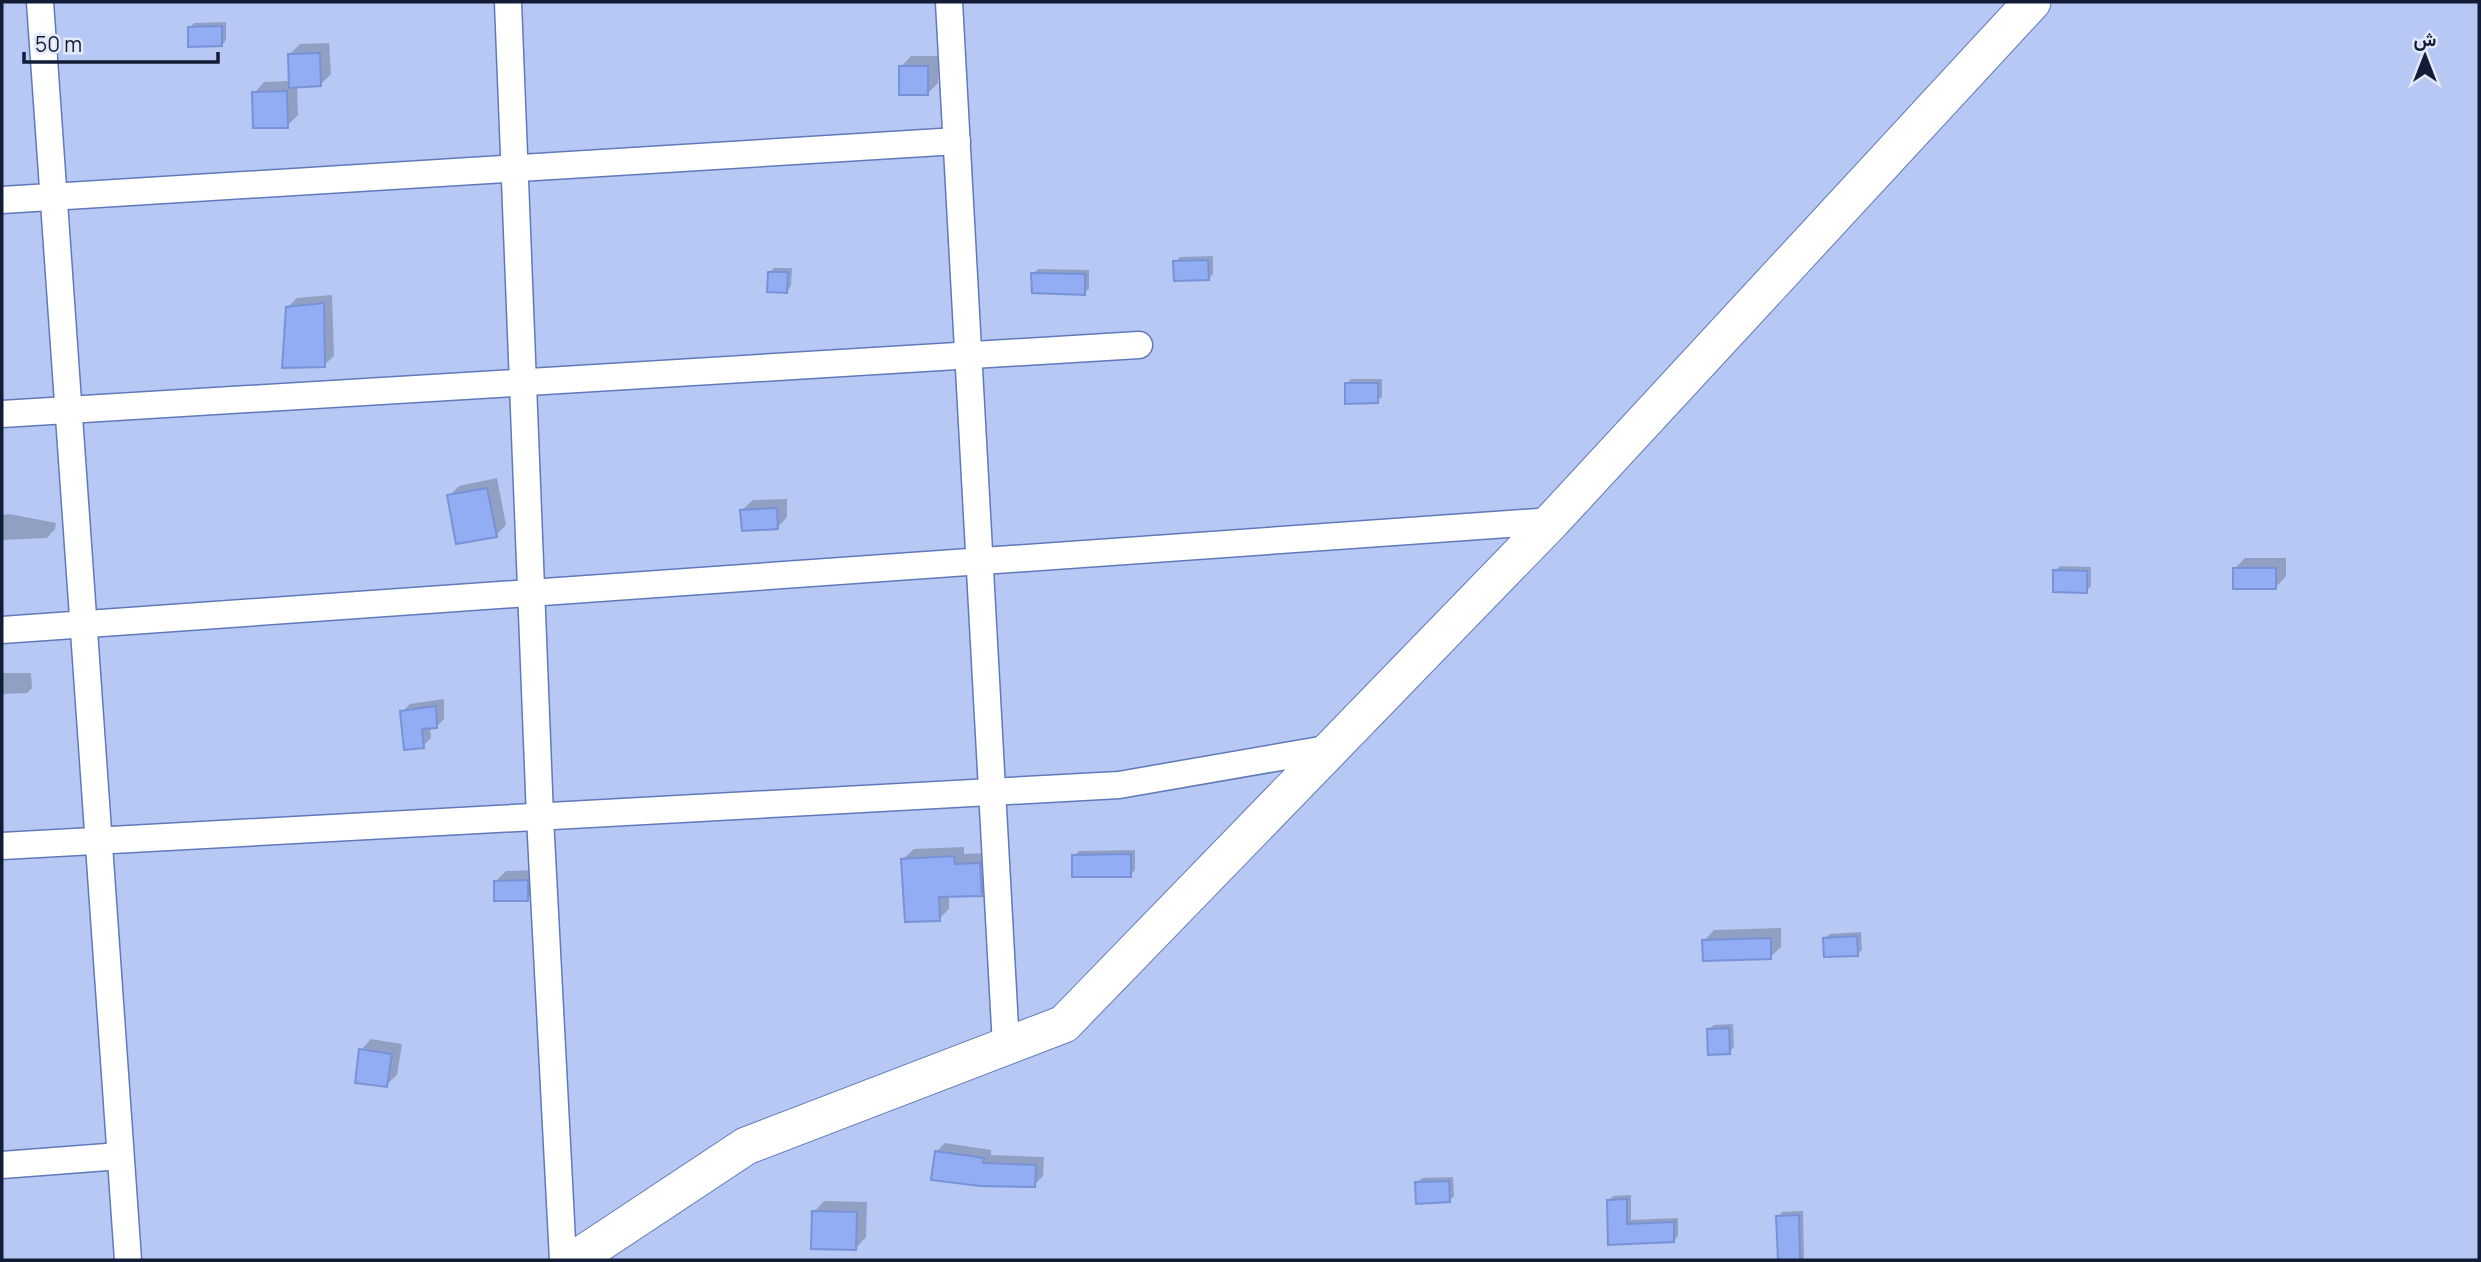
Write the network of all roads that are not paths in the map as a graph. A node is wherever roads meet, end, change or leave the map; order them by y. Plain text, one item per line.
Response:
1 (40, 2) edge
2 (508, 2) edge
3 (949, 2) edge
4 (2032, 2) edge
5 (957, 141) junction
6 (515, 169) junction
7 (54, 197) junction
8 (2, 200) edge
9 (1139, 345) dead end
10 (969, 355) junction
11 (523, 382) junction
12 (69, 410) junction
13 (2, 414) edge
14 (1552, 521) junction
15 (980, 561) junction
16 (531, 593) junction
17 (83, 624) junction
18 (2, 630) edge
19 (1332, 748) junction
20 (993, 792) junction
21 (540, 817) junction
22 (98, 841) junction
23 (2, 846) edge
24 (1006, 1046) junction
25 (120, 1156) junction
26 (2, 1165) edge
27 (128, 1260) edge
28 (563, 1260) edge
29 (574, 1260) edge

1 - 7 street
2 - 6 street
3 - 5 street
4 - 14 street
5 - 6 street
5 - 10 street
6 - 7 street
6 - 11 street
7 - 8 street
7 - 12 street
9 - 10 street
10 - 11 street
10 - 15 street
11 - 12 street
11 - 16 street
12 - 13 street
12 - 17 street
14 - 15 street
14 - 19 street
15 - 16 street
15 - 20 street
16 - 17 street
16 - 21 street
17 - 18 street
17 - 22 street
19 - 20 street
19 - 24 street
20 - 21 street
20 - 24 street
21 - 22 street
21 - 28 street
22 - 23 street
22 - 25 street
24 - 29 street
25 - 26 street
25 - 27 street

